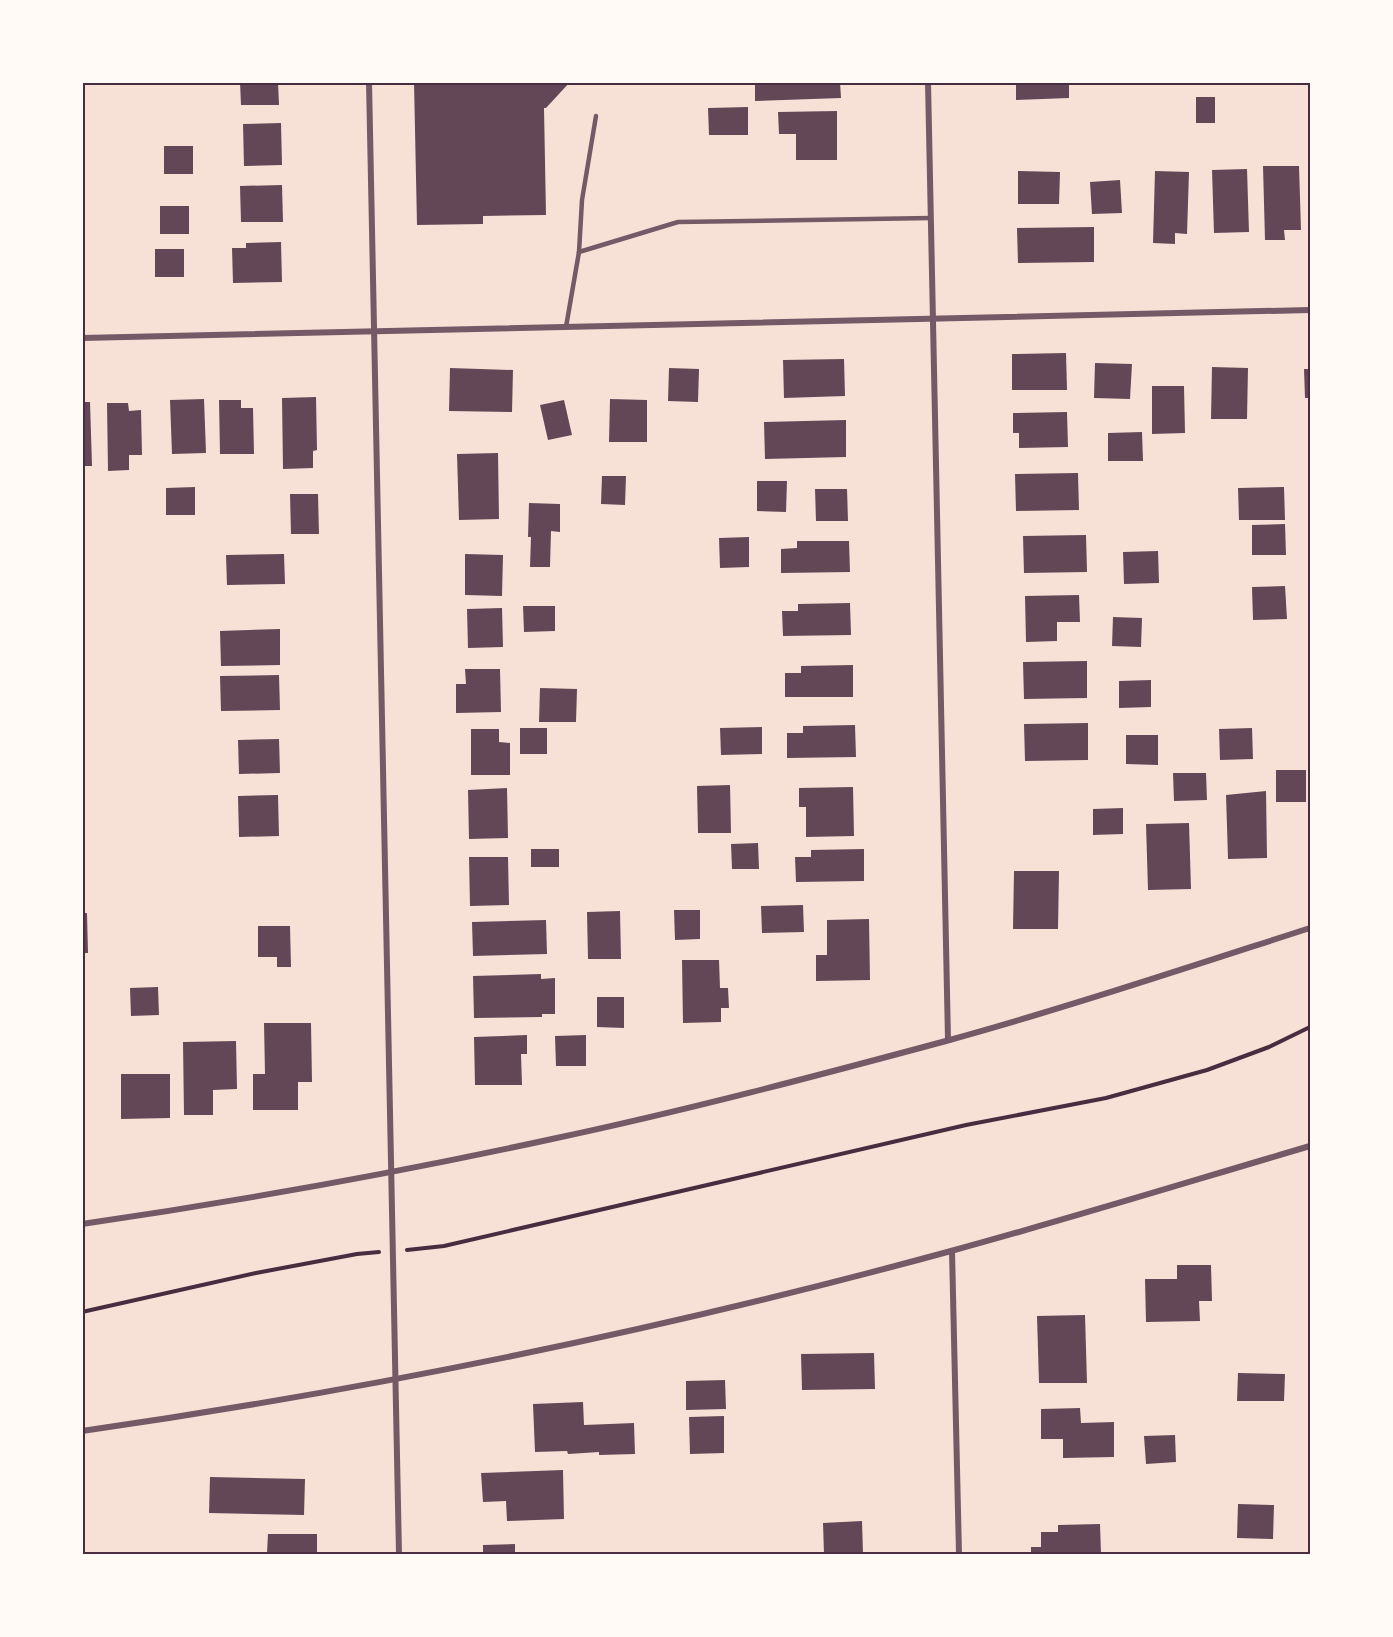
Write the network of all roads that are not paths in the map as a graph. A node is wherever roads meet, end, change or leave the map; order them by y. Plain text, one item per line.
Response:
1 (369, 82) edge
2 (928, 82) edge
3 (596, 116) dead end
4 (931, 218) junction
5 (579, 252) junction
6 (1311, 310) edge
7 (933, 319) junction
8 (566, 327) junction
9 (374, 331) junction
10 (82, 338) edge
11 (1311, 928) edge
12 (948, 1040) junction
13 (1311, 1146) edge
14 (391, 1172) junction
15 (82, 1224) edge
16 (952, 1251) junction
17 (396, 1380) junction
18 (82, 1431) edge
19 (399, 1554) edge
20 (959, 1554) edge

1 - 9 street
2 - 4 street
3 - 5 lane
4 - 5 lane
4 - 7 street
5 - 8 lane
6 - 7 street
7 - 8 street
7 - 12 street
8 - 9 street
9 - 10 street
9 - 14 street
11 - 12 street
12 - 14 street
13 - 16 street
14 - 15 street
14 - 17 street
16 - 17 street
16 - 20 street
17 - 18 street
17 - 19 street

